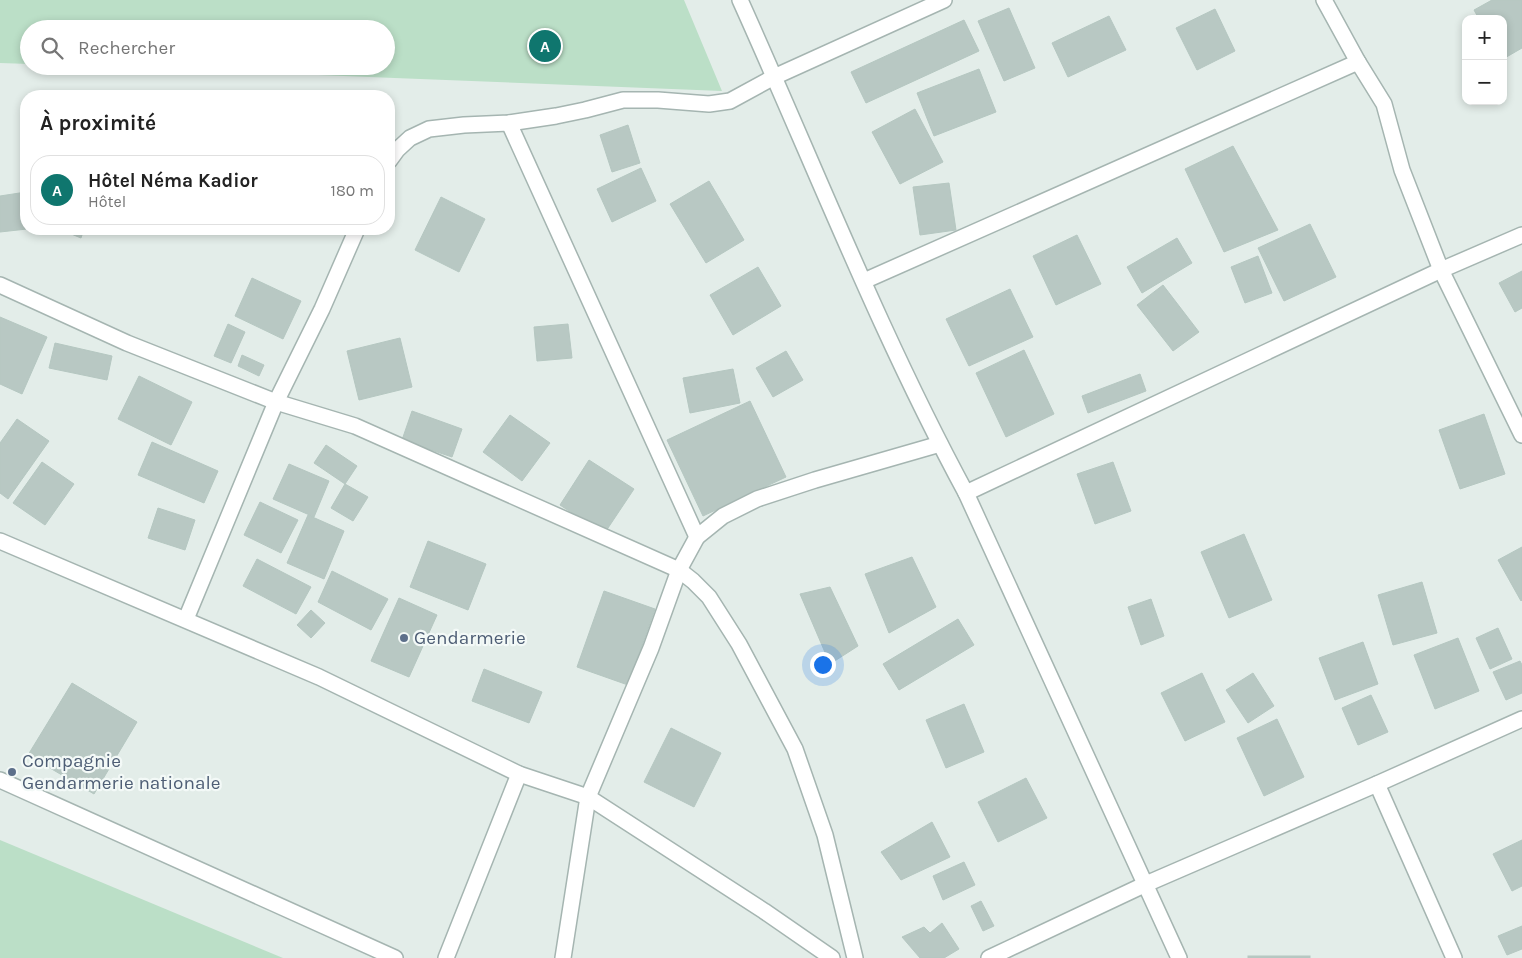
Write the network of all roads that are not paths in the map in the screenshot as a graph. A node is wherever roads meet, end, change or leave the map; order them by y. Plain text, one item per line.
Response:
1 (740, 0) edge
2 (944, 0) edge
3 (1324, 0) edge
4 (1358, 62) junction
5 (774, 77) junction
6 (509, 122) junction
7 (395, 153) edge
8 (354, 235) edge
9 (1522, 235) edge
10 (1441, 270) junction
11 (864, 281) junction
12 (0, 285) edge
13 (276, 402) junction
14 (1522, 435) edge
15 (940, 444) junction
16 (966, 493) junction
17 (697, 537) junction
18 (0, 541) edge
19 (679, 570) junction
20 (186, 619) junction
21 (1522, 719) edge
22 (519, 774) junction
23 (0, 780) edge
24 (1377, 784) junction
25 (588, 797) junction
26 (1146, 884) junction
27 (395, 958) edge
28 (446, 958) edge
29 (563, 958) edge
30 (832, 958) edge
31 (855, 958) edge
32 (989, 958) edge
33 (1179, 958) edge
34 (1454, 958) edge

1 - 5 street
2 - 5 street
3 - 4 street
4 - 10 street
4 - 11 street
5 - 6 street
5 - 11 street
6 - 7 street
6 - 17 street
8 - 13 street
9 - 10 street
10 - 14 street
10 - 16 street
11 - 15 street
12 - 13 street
13 - 19 street
13 - 20 street
15 - 16 street
15 - 17 street
16 - 26 street
17 - 19 street
18 - 20 street
19 - 25 street
19 - 31 street
20 - 22 street
21 - 24 street
22 - 25 street
22 - 28 street
23 - 27 street
24 - 26 street
24 - 34 street
25 - 29 street
25 - 30 street
26 - 32 street
26 - 33 street

